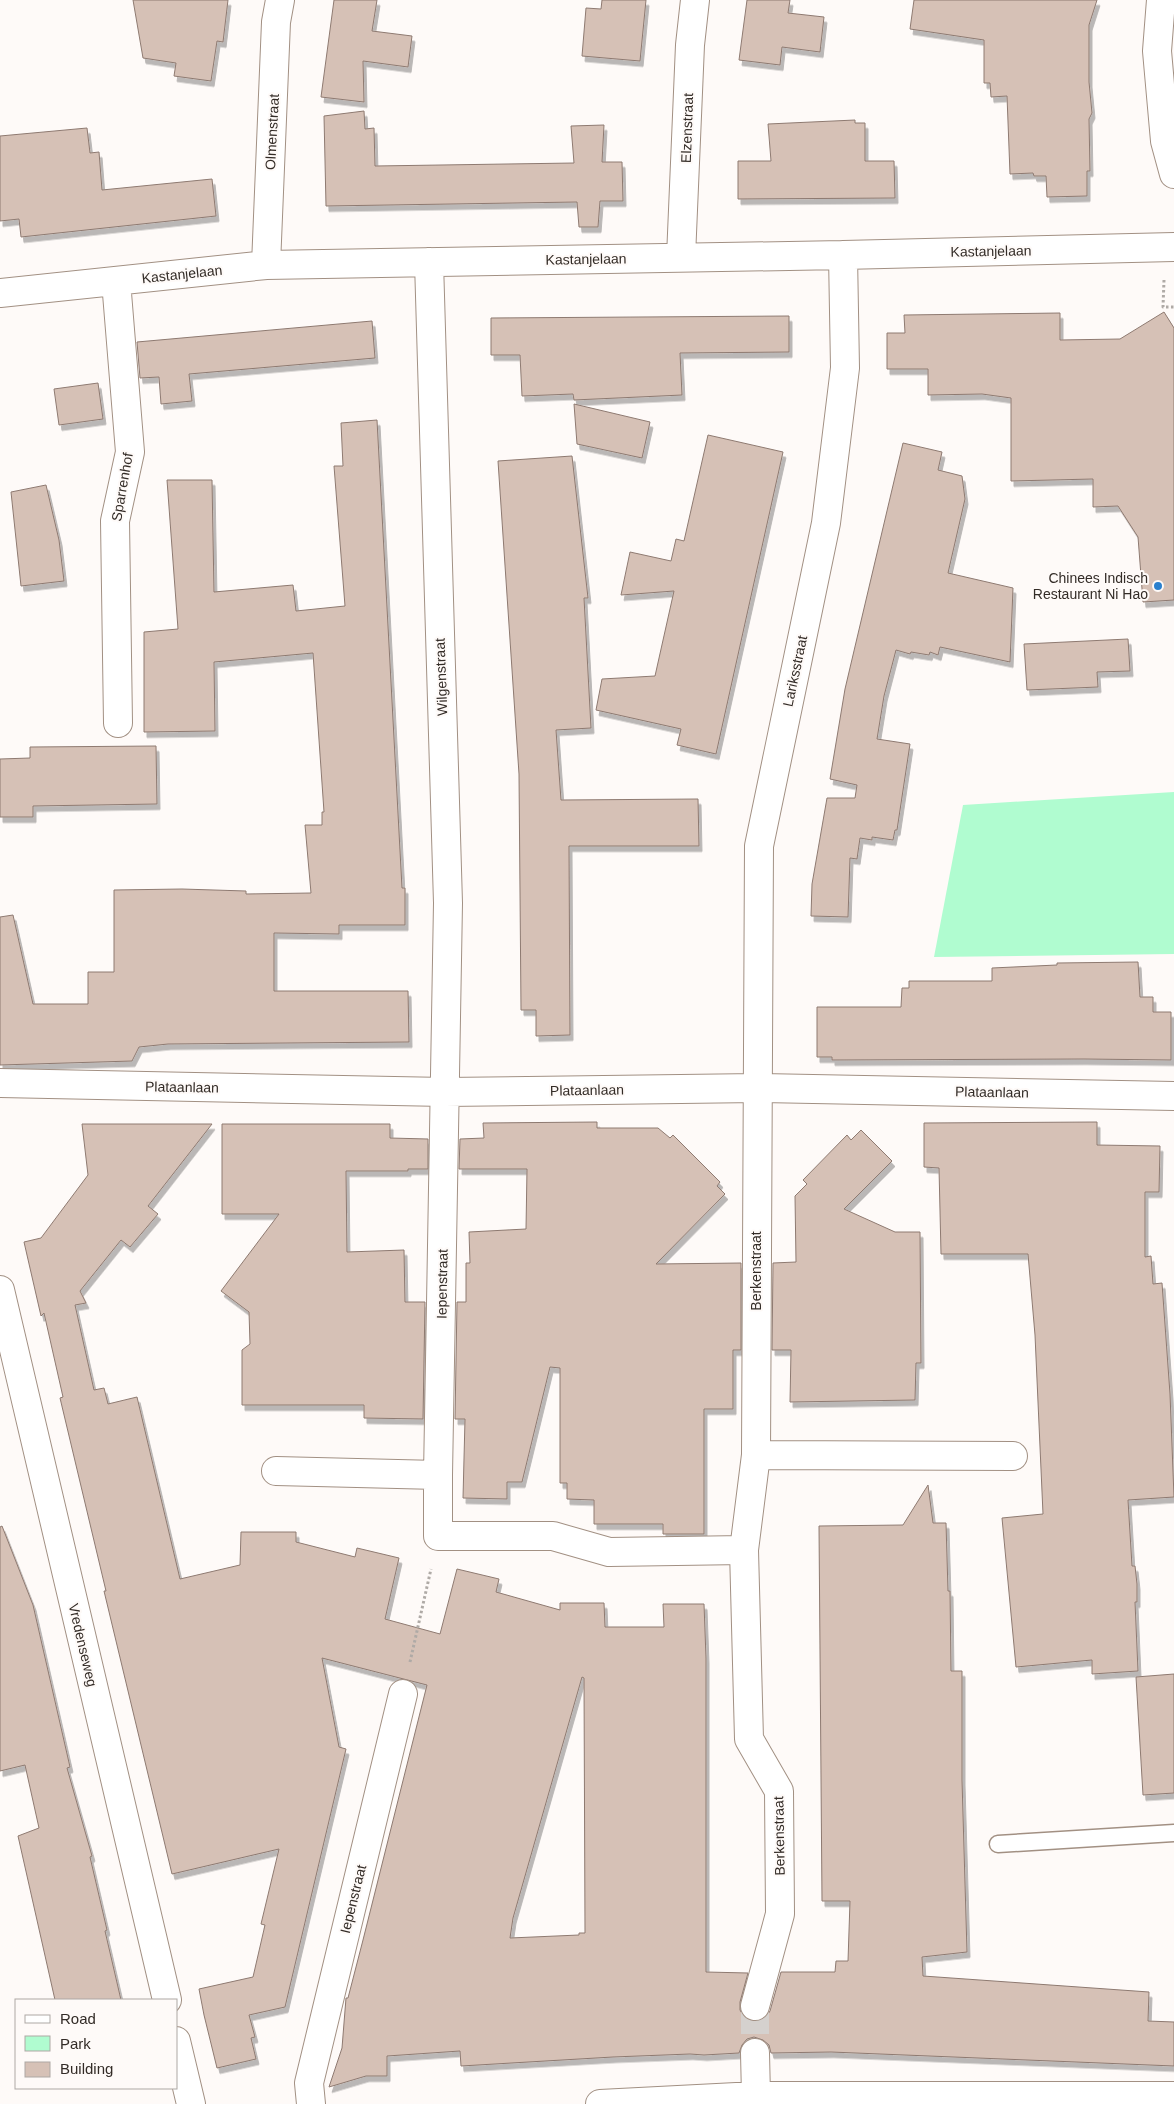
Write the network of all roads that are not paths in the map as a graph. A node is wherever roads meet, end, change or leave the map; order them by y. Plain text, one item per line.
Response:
1 (280, 0) edge
2 (695, 0) edge
3 (1161, 0) edge
4 (1174, 174) edge
5 (1174, 247) edge
6 (843, 255) junction
7 (681, 257) junction
8 (429, 262) junction
9 (266, 265) junction
10 (116, 281) junction
11 (0, 293) edge
12 (118, 723) dead end
13 (0, 1083) edge
14 (757, 1088) junction
15 (445, 1092) junction
16 (1174, 1096) edge
17 (0, 1290) edge
18 (756, 1455) junction
19 (1013, 1456) dead end
20 (276, 1472) dead end
21 (438, 1475) junction
22 (744, 1550) junction
23 (403, 1694) road end
24 (1174, 1833) edge
25 (998, 1844) dead end
26 (167, 1999) edge
27 (755, 2006) tunnel mouth
28 (178, 2049) edge
29 (756, 2053) tunnel mouth
30 (756, 2096) junction
31 (1174, 2096) edge
32 (191, 2104) edge
33 (312, 2104) edge
34 (600, 2104) edge

1 - 9 street, Olmenstraat
2 - 7 street, Elzenstraat
3 - 4 street
5 - 6 street, Kastanjelaan
6 - 7 street, Kastanjelaan
6 - 14 street, Lariksstraat
7 - 8 street, Kastanjelaan
8 - 9 street, Kastanjelaan
8 - 15 street, Wilgenstraat
9 - 10 street, Kastanjelaan
10 - 11 street, Kastanjelaan
10 - 12 street, Sparrenhof
13 - 15 street, Plataanlaan
14 - 15 street, Plataanlaan
14 - 16 street, Plataanlaan
14 - 18 street, Berkenstraat
15 - 21 street, Iepenstraat
17 - 26 street, Vredenseweg
18 - 19 street
18 - 22 street, Berkenstraat
20 - 21 street
21 - 22 street, Iepenstraat
22 - 27 street, Berkenstraat
23 - 33 street, Iepenstraat
24 - 25 lane
28 - 32 street
29 - 30 street
30 - 31 street
30 - 34 street

